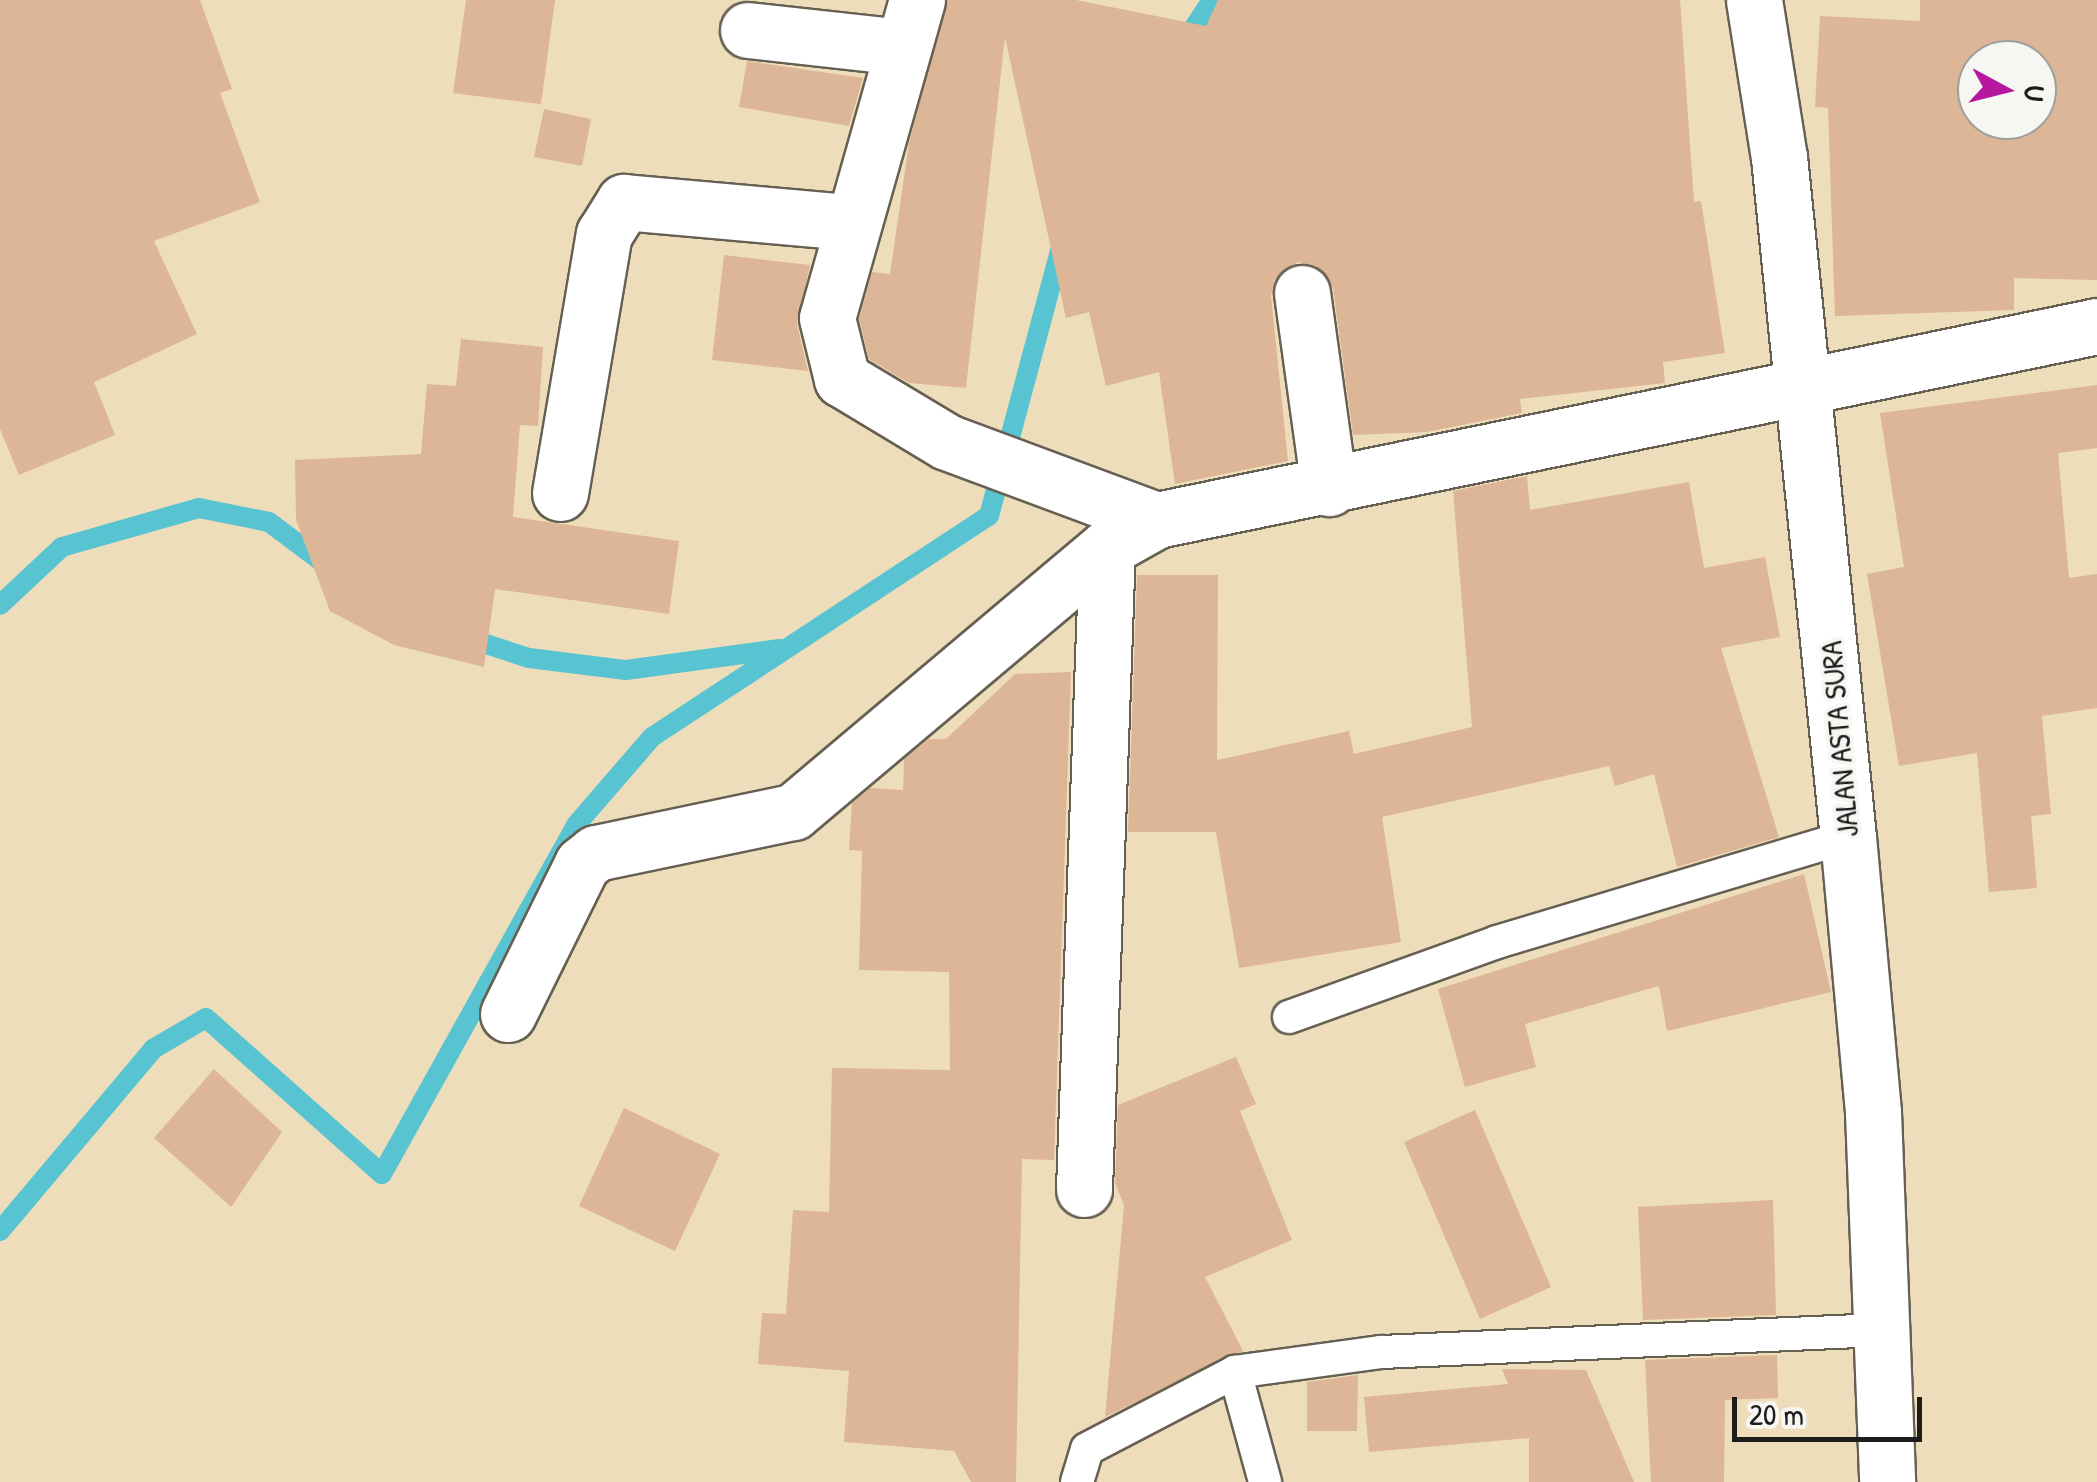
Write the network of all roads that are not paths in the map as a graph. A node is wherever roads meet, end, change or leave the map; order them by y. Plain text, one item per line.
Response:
1 (1754, 0) edge
2 (910, 23) edge
3 (748, 30) dead end
4 (850, 222) junction
5 (1302, 293) dead end
6 (2097, 326) edge
7 (1798, 386) junction
8 (1329, 488) junction
9 (560, 494) dead end
10 (1157, 520) junction
11 (1107, 548) junction
12 (1848, 837) junction
13 (508, 1014) dead end
14 (1289, 1017) dead end
15 (1084, 1189) dead end
16 (1881, 1330) junction
17 (1234, 1372) junction
18 (1077, 1482) edge
19 (1265, 1482) edge
20 (1887, 1482) edge

1 - 7 street, JALAN ASTA SURA
2 - 3 street
2 - 4 street
4 - 9 street
4 - 10 street
5 - 8 street
6 - 7 street
7 - 8 street
7 - 12 street, JALAN ASTA SURA
8 - 10 street
10 - 11 street
11 - 13 street
11 - 15 street
12 - 14 lane
12 - 16 street, JALAN ASTA SURA
16 - 17 lane
16 - 20 street, JALAN ASTA SURA
17 - 18 lane
17 - 19 lane

